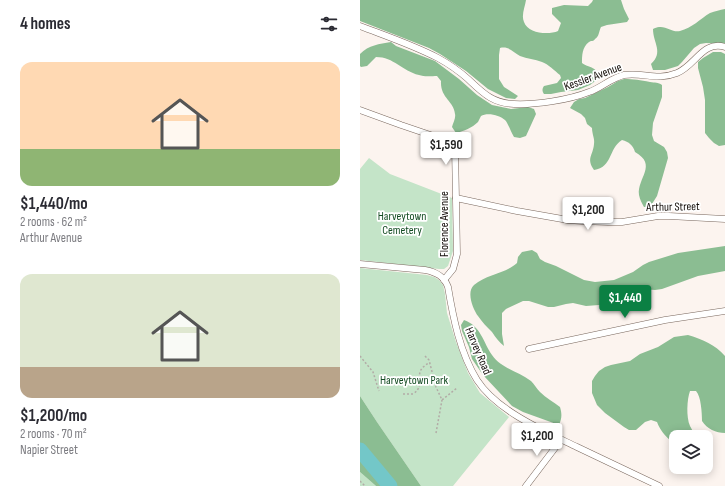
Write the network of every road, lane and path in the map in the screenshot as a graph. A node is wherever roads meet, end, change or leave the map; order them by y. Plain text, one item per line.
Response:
1 (360, 26) edge
2 (725, 48) edge
3 (360, 110) edge
4 (456, 198) junction
5 (725, 219) edge
6 (360, 264) edge
7 (444, 280) junction
8 (725, 311) edge
9 (529, 349) dead end
10 (360, 356) edge
11 (425, 356) dead end
12 (430, 363) junction
13 (457, 388) dead end
14 (380, 391) dead end
15 (403, 394) dead end
16 (442, 400) junction
17 (436, 433) dead end
18 (562, 440) junction
19 (360, 481) edge
20 (365, 486) edge
21 (526, 486) edge
22 (659, 486) edge

1 - 2 street, Kessler Avenue
3 - 4 street, Florence Avenue
4 - 5 street, Arthur Street
4 - 7 street, Florence Avenue
6 - 7 street
7 - 18 street, Harvey Road
8 - 9 street
10 - 14 path
11 - 12 path
12 - 15 path
12 - 16 path
13 - 16 path
16 - 17 path
18 - 21 street
18 - 22 street, Harvey Road
19 - 20 path

